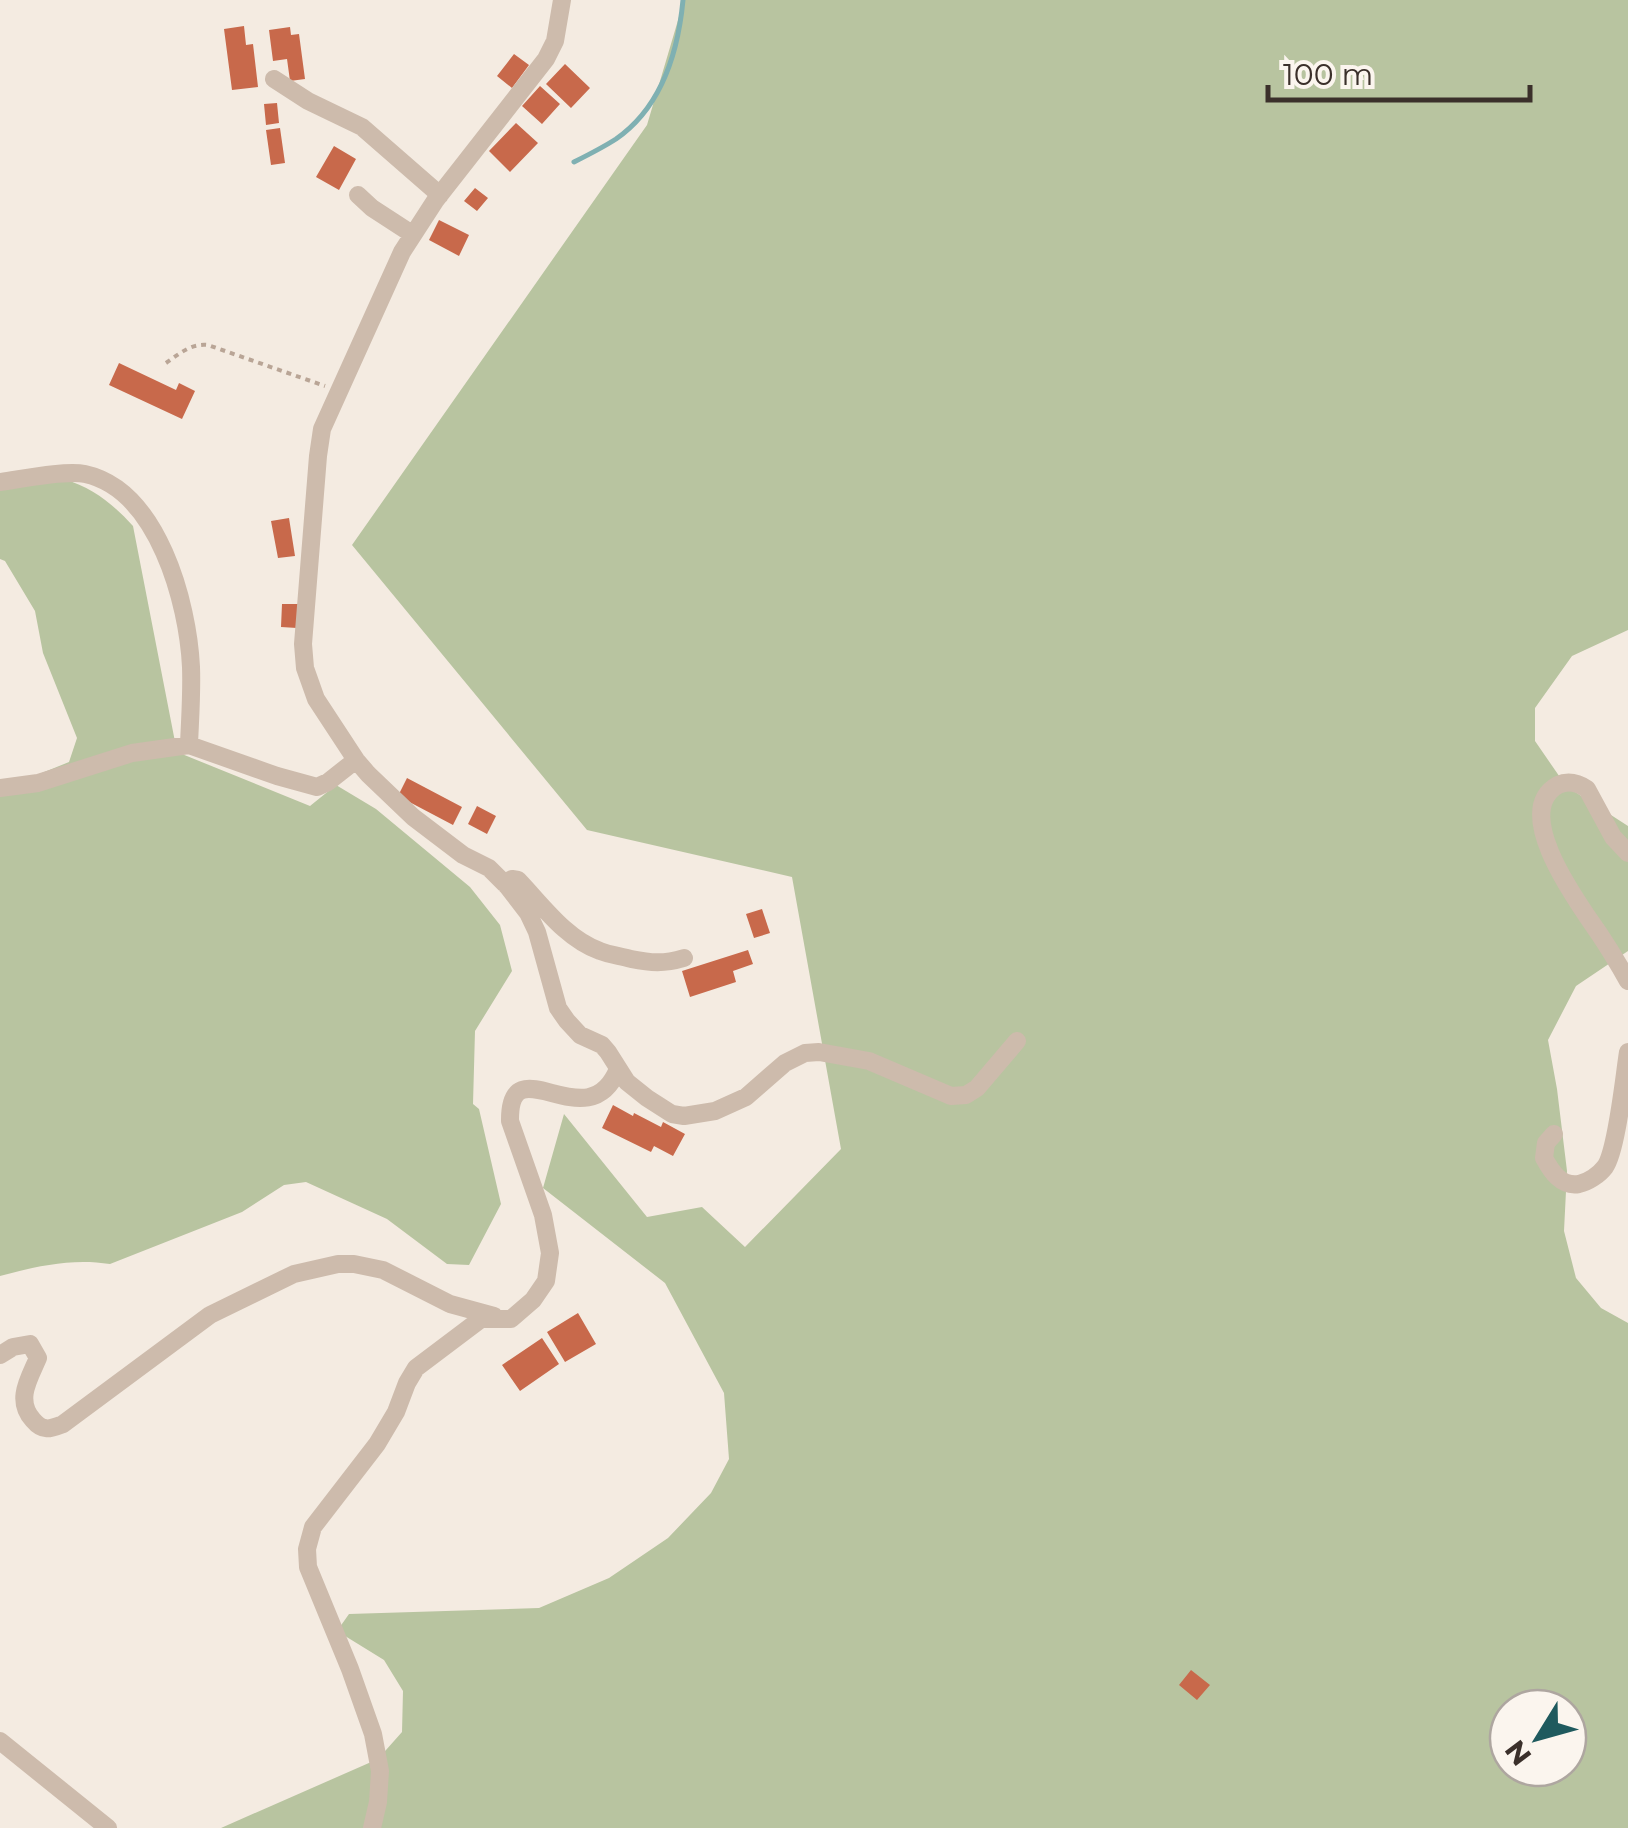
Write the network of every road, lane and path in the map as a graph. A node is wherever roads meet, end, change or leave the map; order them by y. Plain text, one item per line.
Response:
1 (562, 0) edge
2 (274, 79) dead end
3 (358, 195) dead end
4 (440, 195) junction
5 (412, 234) junction
6 (166, 364) dead end
7 (339, 391) junction
8 (0, 482) edge
9 (189, 745) junction
10 (356, 760) junction
11 (0, 788) edge
12 (1628, 853) edge
13 (504, 883) junction
14 (684, 958) dead end
15 (1628, 981) edge
16 (1017, 1041) dead end
17 (1628, 1052) edge
18 (618, 1069) junction
19 (1554, 1134) dead end
20 (1619, 1158) edge
21 (504, 1318) junction
22 (0, 1355) edge
23 (0, 1741) edge
24 (108, 1828) edge
25 (372, 1828) edge

1 - 4 street
2 - 4 street
3 - 5 street
4 - 5 street
5 - 7 street
6 - 7 path
7 - 10 street
8 - 9 street
9 - 10 street
9 - 11 street
10 - 13 street
12 - 15 street
13 - 14 street
13 - 18 street
16 - 18 street
17 - 20 street
18 - 21 street
19 - 20 street
21 - 22 street
21 - 25 street
23 - 24 street

